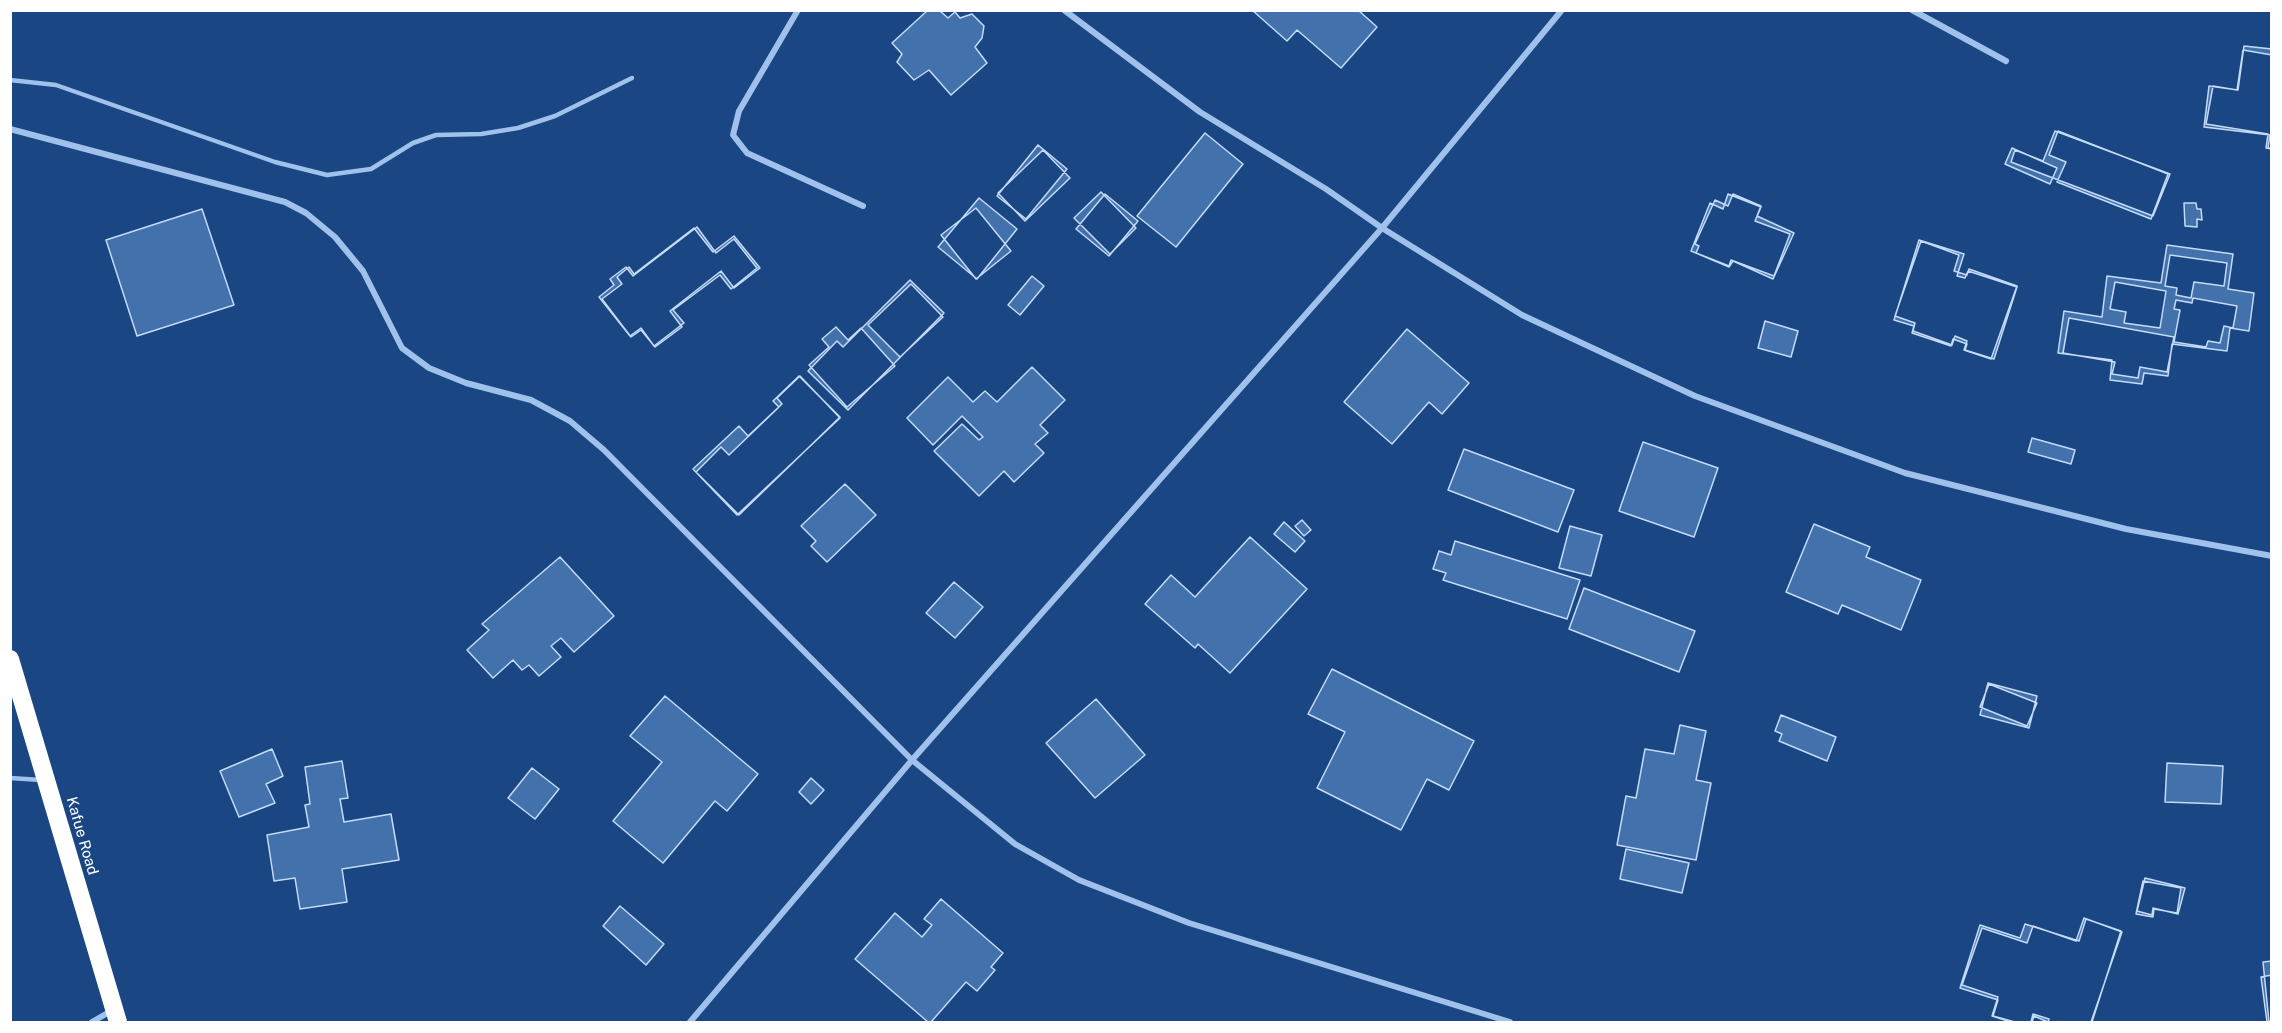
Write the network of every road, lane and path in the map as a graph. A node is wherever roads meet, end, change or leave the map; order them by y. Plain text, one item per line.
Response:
1 (798, 10) edge
2 (1064, 10) edge
3 (1562, 10) edge
4 (1912, 10) edge
5 (2006, 61) dead end
6 (632, 78) dead end
7 (10, 80) edge
8 (10, 129) edge
9 (863, 206) dead end
10 (1382, 228) junction
11 (2271, 556) edge
12 (10, 659) edge
13 (912, 760) junction
14 (10, 778) edge
15 (47, 780) junction
16 (116, 1016) edge
17 (92, 1023) edge
18 (690, 1023) edge
19 (1510, 1023) edge

1 - 9 street
2 - 10 street
3 - 10 street
4 - 5 street
6 - 7 lane
8 - 13 street
10 - 11 street
10 - 13 street
12 - 15 highway, Kafue Road
13 - 18 street
13 - 19 street
14 - 15 lane
15 - 16 highway, Kafue Road
16 - 17 street

